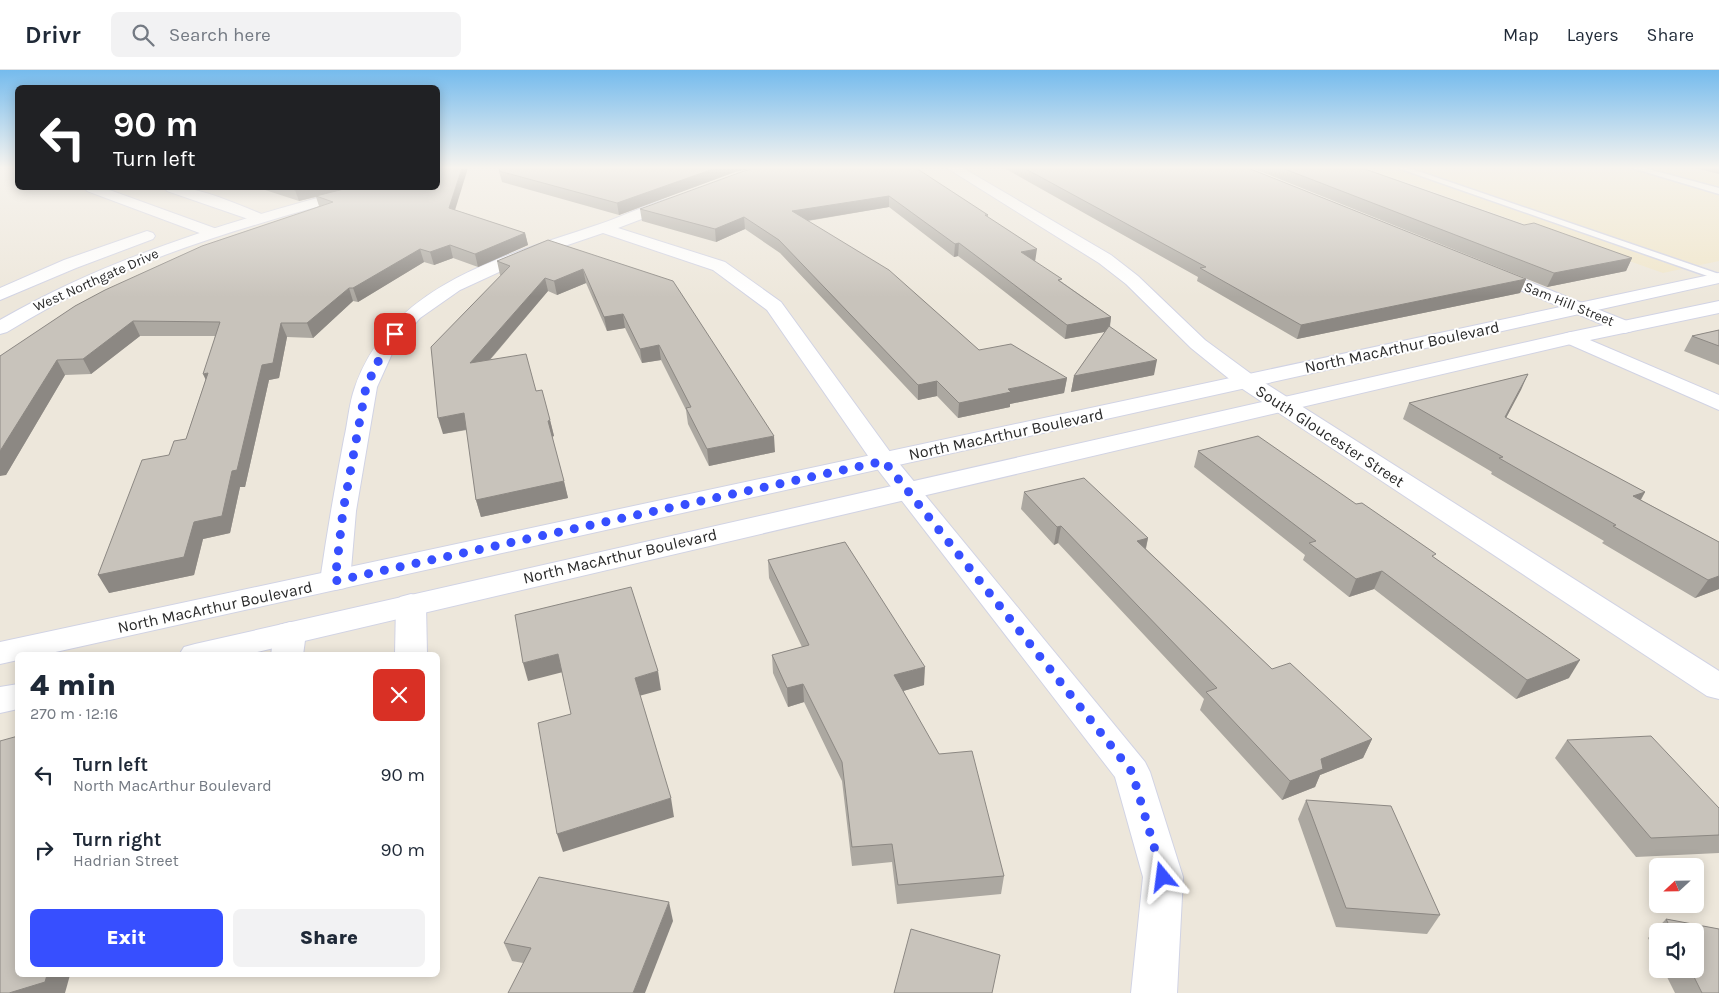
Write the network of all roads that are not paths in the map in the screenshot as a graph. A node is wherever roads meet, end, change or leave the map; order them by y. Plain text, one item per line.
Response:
1 (156, 211) edge
2 (224, 211) edge
3 (256, 211) edge
4 (648, 211) edge
5 (1025, 211) edge
6 (1526, 211) edge
7 (187, 222) junction
8 (603, 228) junction
9 (211, 232) junction
10 (1475, 265) edge
11 (1719, 278) edge
12 (0, 295) edge
13 (1719, 307) edge
14 (1581, 308) junction
15 (1625, 327) junction
16 (0, 328) edge
17 (1571, 338) junction
18 (1246, 382) junction
19 (1719, 403) edge
20 (1281, 404) junction
21 (884, 461) junction
22 (908, 490) junction
23 (335, 581) junction
24 (411, 604) junction
25 (334, 623) junction
26 (289, 644) edge
27 (221, 652) edge
28 (411, 652) edge
29 (0, 653) edge
30 (1719, 687) edge
31 (15, 697) edge
32 (0, 700) edge
33 (1154, 993) edge

1 - 7 street
2 - 7 street, West Northgate Drive
3 - 9 street, West Northgate Drive
4 - 8 street
5 - 18 street, South Gloucester Street
6 - 11 lane
7 - 9 street
7 - 12 street, West Northgate Drive
8 - 21 street
8 - 23 street
9 - 16 street, West Northgate Drive
10 - 14 street, Sam Hill Street
11 - 14 street, North MacArthur Boulevard
13 - 15 street, North MacArthur Boulevard
14 - 15 street, Sam Hill Street
14 - 18 street, North MacArthur Boulevard
15 - 17 street, North MacArthur Boulevard
17 - 19 street
17 - 20 street, North MacArthur Boulevard
18 - 20 street, South Gloucester Street
18 - 21 street, North MacArthur Boulevard
20 - 22 street, North MacArthur Boulevard
20 - 30 street, South Gloucester Street
21 - 22 street
21 - 23 street, North MacArthur Boulevard
22 - 24 street, North MacArthur Boulevard
22 - 33 street
23 - 25 street
23 - 29 street, North MacArthur Boulevard
24 - 25 street, North MacArthur Boulevard
24 - 28 street
25 - 26 street, North MacArthur Boulevard
26 - 27 street, North MacArthur Boulevard
31 - 32 street

